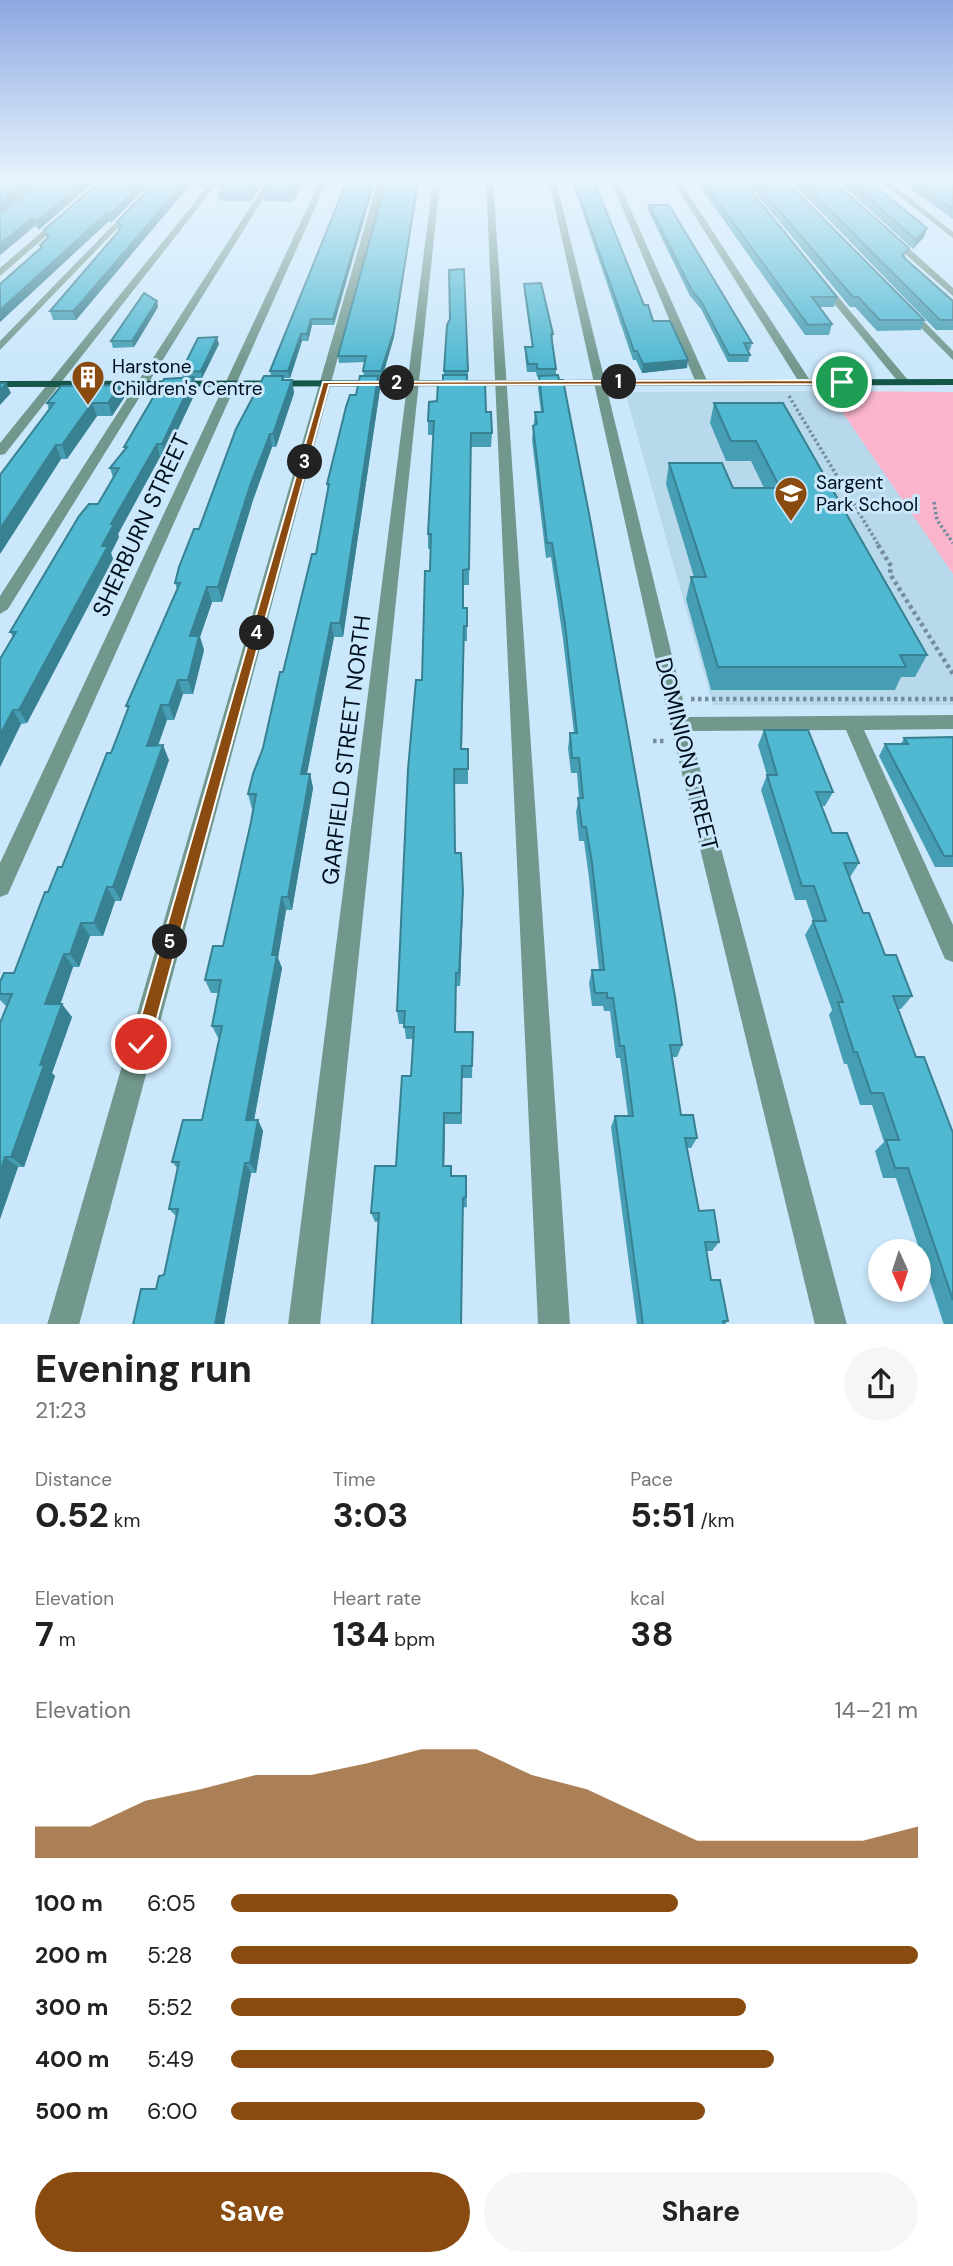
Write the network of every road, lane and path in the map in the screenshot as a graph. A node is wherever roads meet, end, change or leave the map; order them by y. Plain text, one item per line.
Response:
1 (36, 243) edge
2 (100, 243) edge
3 (166, 243) edge
4 (232, 243) edge
5 (296, 243) edge
6 (365, 243) edge
7 (430, 243) edge
8 (493, 243) edge
9 (567, 243) edge
10 (641, 243) edge
11 (716, 243) edge
12 (897, 243) edge
13 (0, 274) edge
14 (817, 278) edge
15 (953, 293) edge
16 (896, 298) edge
17 (0, 346) edge
18 (953, 357) edge
19 (601, 382) junction
20 (805, 382) junction
21 (904, 382) junction
22 (953, 382) edge
23 (0, 383) edge
24 (54, 383) junction
25 (142, 383) junction
26 (232, 383) junction
27 (326, 383) junction
28 (414, 383) junction
29 (501, 383) junction
30 (702, 383) junction
31 (785, 390) dead end
32 (0, 451) edge
33 (934, 502) dead end
34 (953, 542) edge
35 (0, 609) edge
36 (953, 674) edge
37 (673, 699) junction
38 (953, 699) edge
39 (953, 722) edge
40 (852, 723) junction
41 (678, 724) junction
42 (0, 887) edge
43 (953, 951) edge
44 (63, 1324) edge
45 (304, 1324) edge
46 (554, 1324) edge
47 (831, 1324) edge

1 - 13 street
2 - 17 street
3 - 24 street
4 - 25 street
5 - 26 street, SHERBURN STREET
6 - 27 street
7 - 28 street, GARFIELD STREET NORTH
8 - 29 street
9 - 19 street, DOMINION STREET
10 - 30 street
11 - 20 street
12 - 15 street
14 - 21 street
16 - 18 street
19 - 29 main road
19 - 30 main road
19 - 37 street, DOMINION STREET
20 - 21 main road
20 - 30 main road
21 - 22 main road
23 - 24 main road
24 - 25 main road
24 - 32 street
25 - 26 main road
25 - 35 street
26 - 27 main road
26 - 42 street, SHERBURN STREET
27 - 28 main road
27 - 44 street
28 - 29 main road
28 - 45 street, GARFIELD STREET NORTH
29 - 46 street
31 - 36 path
33 - 34 path
37 - 38 path
37 - 41 street, DOMINION STREET
39 - 40 street
40 - 41 street
40 - 43 street
41 - 47 street, DOMINION STREET

